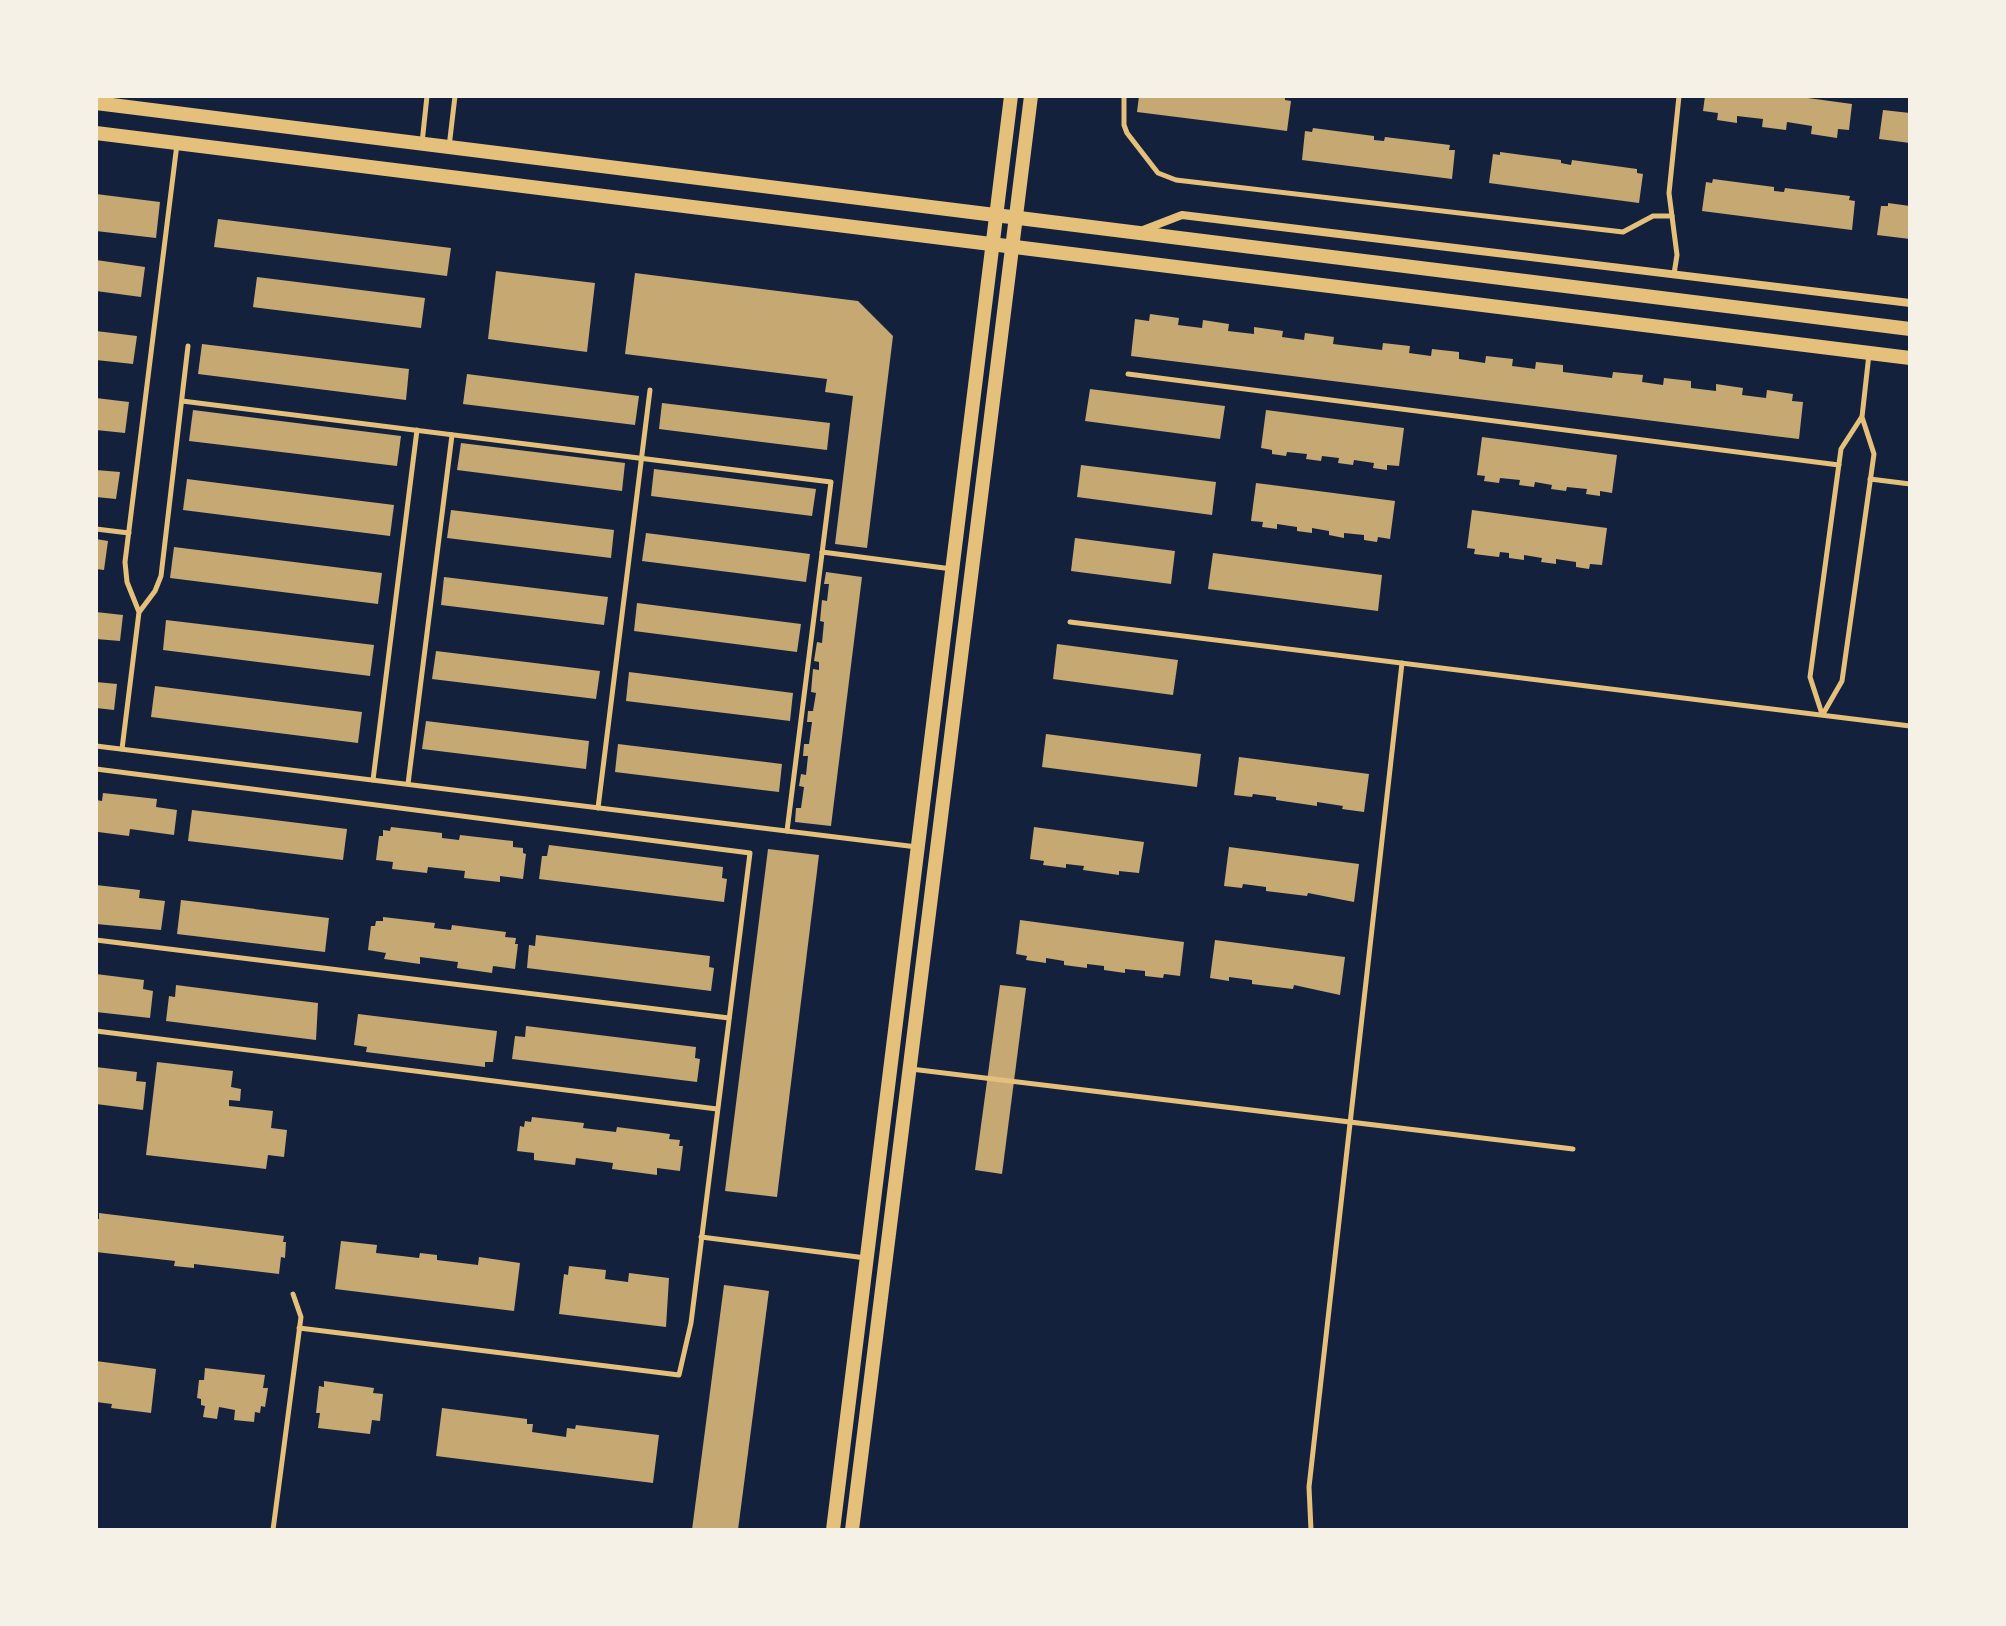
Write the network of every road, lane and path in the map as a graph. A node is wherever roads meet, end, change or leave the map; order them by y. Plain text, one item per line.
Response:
1 (427, 96) edge
2 (455, 96) edge
3 (1011, 96) edge
4 (1031, 96) edge
5 (1124, 96) edge
6 (1679, 96) edge
7 (96, 103) edge
8 (96, 133) edge
9 (177, 143) junction
10 (422, 144) junction
11 (449, 147) junction
12 (996, 216) junction
13 (1672, 216) junction
14 (1015, 218) junction
15 (1134, 233) junction
16 (992, 244) junction
17 (1012, 247) junction
18 (1674, 274) junction
19 (1910, 303) edge
20 (1910, 329) edge
21 (188, 346) dead end
22 (1869, 353) junction
23 (1910, 358) edge
24 (1128, 374) dead end
25 (650, 390) dead end
26 (182, 401) junction
27 (1862, 417) junction
28 (417, 430) junction
29 (452, 435) junction
30 (641, 458) junction
31 (1839, 465) junction
32 (1870, 479) junction
33 (1910, 484) edge
34 (96, 529) edge
35 (129, 533) junction
36 (822, 552) junction
37 (952, 569) junction
38 (139, 612) junction
39 (1070, 622) dead end
40 (1402, 663) junction
41 (1823, 715) junction
42 (1910, 726) edge
43 (96, 746) edge
44 (122, 749) junction
45 (96, 769) edge
46 (373, 780) junction
47 (408, 784) junction
48 (598, 808) junction
49 (787, 831) junction
50 (917, 847) junction
51 (96, 940) edge
52 (729, 1018) junction
53 (96, 1031) edge
54 (910, 1069) junction
55 (717, 1109) junction
56 (1350, 1122) junction
57 (1573, 1149) dead end
58 (701, 1237) junction
59 (866, 1258) junction
60 (293, 1294) dead end
61 (299, 1328) junction
62 (273, 1530) edge
63 (833, 1530) edge
64 (852, 1530) edge
65 (1311, 1530) edge

1 - 10 lane
2 - 11 lane
3 - 12 main road
4 - 14 main road
5 - 13 lane
6 - 13 lane
7 - 10 main road
8 - 9 main road
9 - 16 main road
9 - 35 lane
10 - 11 main road
11 - 12 main road
12 - 14 main road
12 - 16 main road
13 - 18 lane
14 - 15 main road
14 - 17 main road
15 - 18 street
15 - 20 main road
16 - 17 main road
16 - 37 main road
17 - 22 main road
17 - 54 main road
18 - 19 street
21 - 26 lane
22 - 23 main road
22 - 27 lane
24 - 31 lane
25 - 30 lane
26 - 28 lane
26 - 38 lane
27 - 31 lane
27 - 32 lane
28 - 29 lane
28 - 46 lane
29 - 30 lane
29 - 47 lane
30 - 36 lane
30 - 48 lane
31 - 41 lane
32 - 33 lane
32 - 41 lane
34 - 35 lane
35 - 38 lane
36 - 37 lane
36 - 49 lane
37 - 50 main road
38 - 44 lane
39 - 40 lane
40 - 41 lane
40 - 56 lane
41 - 42 lane
43 - 44 lane
44 - 46 lane
45 - 52 lane
46 - 47 lane
47 - 48 lane
48 - 49 lane
49 - 50 lane
50 - 59 main road
51 - 52 lane
52 - 55 lane
53 - 55 lane
54 - 56 lane
54 - 64 main road
55 - 58 lane
56 - 57 lane
56 - 65 lane
58 - 59 lane
58 - 61 lane
59 - 63 main road
60 - 61 lane
61 - 62 lane

